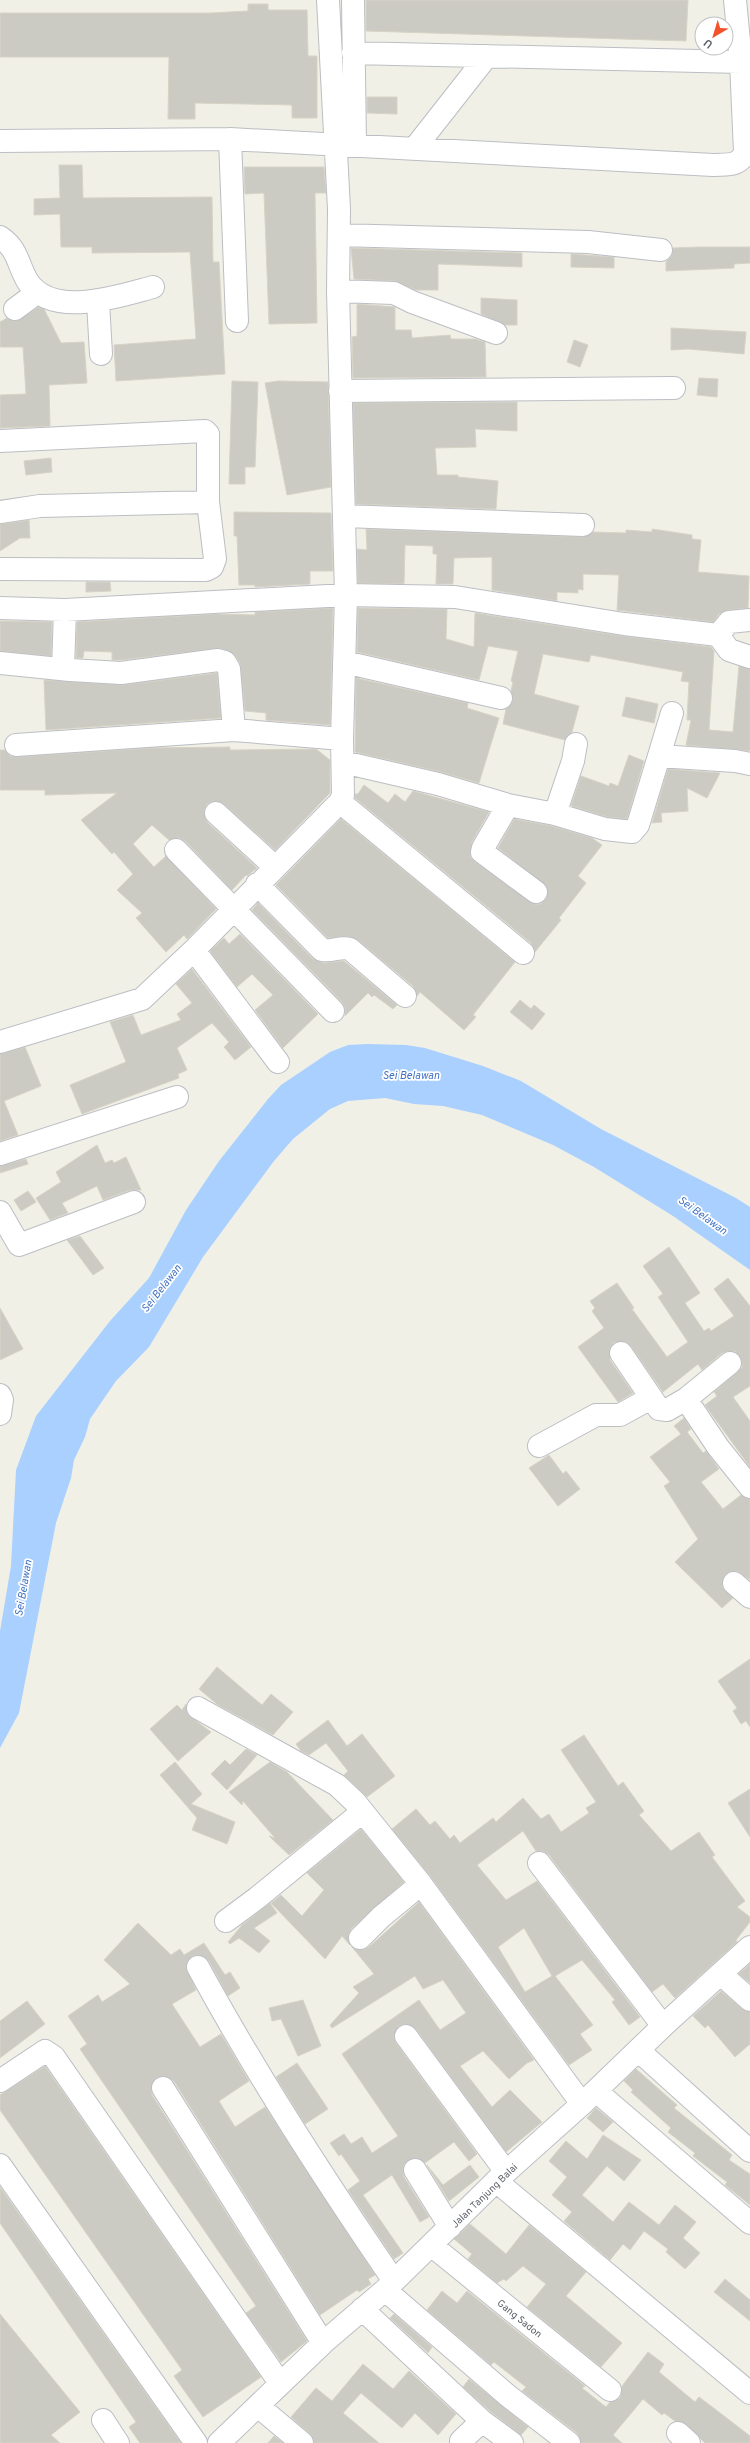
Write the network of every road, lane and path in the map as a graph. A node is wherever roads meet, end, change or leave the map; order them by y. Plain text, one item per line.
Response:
1 (328, 0) edge
2 (353, 0) edge
3 (735, 0) edge
4 (353, 53) junction
5 (486, 56) junction
6 (741, 62) junction
7 (230, 139) junction
8 (0, 141) edge
9 (345, 145) junction
10 (414, 149) junction
11 (339, 234) junction
12 (0, 237) edge
13 (661, 250) dead end
14 (154, 287) dead end
15 (338, 291) junction
16 (38, 292) junction
17 (98, 302) junction
18 (15, 309) dead end
19 (237, 321) dead end
20 (496, 333) dead end
21 (101, 354) dead end
22 (674, 388) dead end
23 (340, 392) junction
24 (0, 441) edge
25 (208, 502) junction
26 (0, 512) edge
27 (345, 516) junction
28 (583, 525) dead end
29 (0, 569) edge
30 (346, 596) junction
31 (0, 608) edge
32 (65, 610) junction
33 (750, 620) edge
34 (718, 635) junction
35 (750, 657) edge
36 (0, 662) edge
37 (344, 662) junction
38 (62, 669) junction
39 (501, 698) dead end
40 (672, 713) dead end
41 (234, 730) junction
42 (342, 740) junction
43 (576, 744) dead end
44 (16, 745) dead end
45 (659, 756) junction
46 (343, 762) junction
47 (750, 764) edge
48 (340, 802) junction
49 (508, 805) junction
50 (216, 813) dead end
51 (555, 814) junction
52 (176, 850) dead end
53 (275, 867) junction
54 (257, 884) junction
55 (536, 892) dead end
56 (234, 908) junction
57 (194, 950) junction
58 (523, 954) dead end
59 (405, 996) dead end
60 (333, 1011) dead end
61 (0, 1042) edge
62 (278, 1062) dead end
63 (177, 1097) dead end
64 (0, 1154) edge
65 (134, 1202) dead end
66 (0, 1212) edge
67 (621, 1353) dead end
68 (730, 1363) dead end
69 (0, 1395) edge
70 (651, 1398) junction
71 (686, 1399) junction
72 (0, 1414) edge
73 (539, 1446) dead end
74 (750, 1487) edge
75 (734, 1583) dead end
76 (750, 1597) edge
77 (198, 1708) dead end
78 (362, 1812) junction
79 (539, 1863) dead end
80 (422, 1884) junction
81 (226, 1921) dead end
82 (360, 1938) dead end
83 (750, 1947) edge
84 (198, 1967) dead end
85 (722, 1975) junction
86 (750, 2000) edge
87 (663, 2026) junction
88 (406, 2036) dead end
89 (638, 2050) junction
90 (0, 2081) edge
91 (162, 2088) dead end
92 (589, 2098) junction
93 (750, 2151) edge
94 (0, 2164) edge
95 (415, 2170) dead end
96 (501, 2177) junction
97 (750, 2223) edge
98 (450, 2227) junction
99 (431, 2245) junction
100 (390, 2286) junction
101 (362, 2309) junction
102 (323, 2343) junction
103 (280, 2383) junction
104 (610, 2390) dead end
105 (750, 2393) edge
106 (258, 2406) junction
107 (103, 2420) dead end
108 (482, 2421) junction
109 (461, 2441) dead end
110 (118, 2443) edge
111 (196, 2443) edge
112 (219, 2443) edge
113 (302, 2443) edge
114 (512, 2443) edge
115 (569, 2443) edge

1 - 9 street
2 - 4 street
3 - 6 street
4 - 5 street
4 - 9 street
5 - 6 street
5 - 10 street
6 - 10 street
7 - 8 street
7 - 9 street
7 - 19 street
9 - 10 street
9 - 11 street
11 - 13 street
11 - 15 street
12 - 16 street
14 - 17 street
15 - 20 street
15 - 23 street
16 - 17 street
16 - 18 street
17 - 21 street
22 - 23 street
23 - 27 street
24 - 25 street
25 - 26 street
25 - 29 street
27 - 28 street
27 - 30 street
30 - 32 street
30 - 34 street
30 - 37 street
31 - 32 street
32 - 38 street
33 - 34 street
34 - 35 street
36 - 38 street
37 - 39 street
37 - 42 street
38 - 41 street
40 - 45 street
41 - 42 street
41 - 44 street
42 - 46 street
43 - 51 street
45 - 47 street
45 - 51 street
46 - 48 street
46 - 49 street
48 - 53 street
48 - 58 street
49 - 51 street
49 - 55 street
50 - 53 street
52 - 56 street
53 - 54 street
54 - 56 street
54 - 59 street
56 - 57 street
56 - 60 street
57 - 61 street
57 - 62 street
63 - 64 street
65 - 66 street
67 - 70 street
68 - 71 street
69 - 72 street
70 - 71 street
70 - 73 street
71 - 74 street
75 - 76 street
77 - 78 street
78 - 80 street
78 - 81 street
79 - 87 street
80 - 82 street
80 - 92 street
83 - 85 street, Jalan Tanjung Balai
84 - 100 street
85 - 86 street
85 - 87 street, Jalan Tanjung Balai
87 - 89 street, Jalan Tanjung Balai
88 - 96 street
89 - 92 street, Jalan Tanjung Balai
89 - 93 street
90 - 103 street
91 - 102 street
92 - 96 street, Jalan Tanjung Balai
92 - 97 street
94 - 111 street
95 - 98 street
96 - 98 street, Jalan Tanjung Balai
96 - 105 street
98 - 99 street, Jalan Tanjung Balai
99 - 100 street, Jalan Tanjung Balai
99 - 104 street, Gang Sadon
100 - 101 street, Jalan Tanjung Balai
100 - 115 street
101 - 102 street, Jalan Tanjung Balai
101 - 108 street
102 - 103 street, Jalan Tanjung Balai
103 - 106 street, Jalan Tanjung Balai
106 - 112 street, Jalan Tanjung Balai
106 - 113 street
107 - 110 street
108 - 109 street
108 - 114 street

